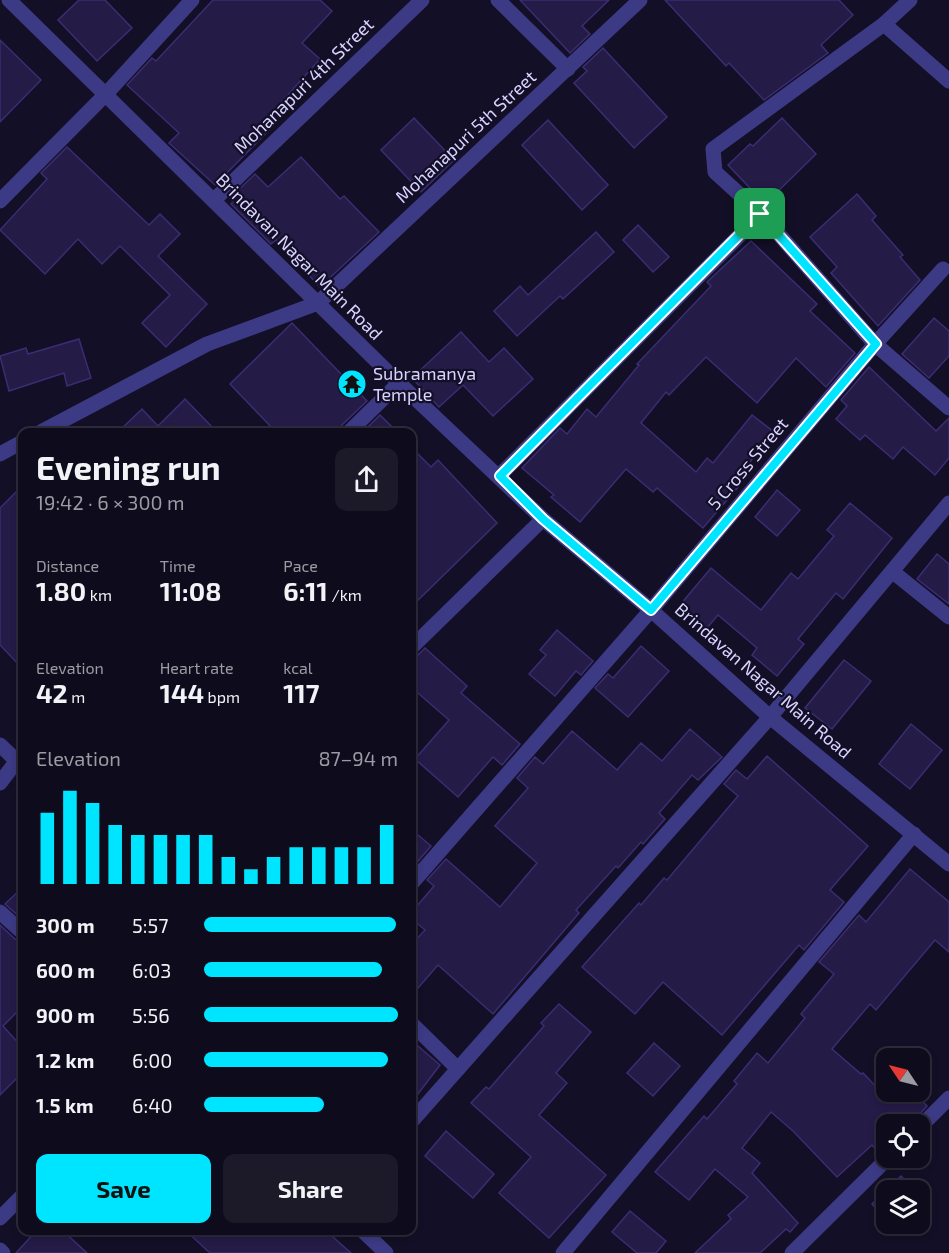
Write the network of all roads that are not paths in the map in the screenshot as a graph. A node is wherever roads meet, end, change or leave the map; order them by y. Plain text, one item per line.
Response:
1 (9, 0) edge
2 (192, 0) edge
3 (422, 0) edge
4 (498, 0) edge
5 (640, 0) edge
6 (910, 0) edge
7 (884, 24) junction
8 (568, 69) junction
9 (949, 81) edge
10 (106, 94) junction
11 (214, 200) junction
12 (0, 201) edge
13 (760, 214) junction
14 (943, 269) dead end
15 (318, 303) junction
16 (876, 344) junction
17 (399, 383) junction
18 (949, 408) edge
19 (49, 428) edge
20 (353, 428) edge
21 (18, 444) edge
22 (0, 454) edge
23 (500, 476) junction
24 (949, 503) edge
25 (543, 519) junction
26 (892, 572) junction
27 (651, 610) junction
28 (949, 618) edge
29 (416, 643) edge
30 (770, 717) junction
31 (0, 746) edge
32 (18, 760) edge
33 (18, 763) edge
34 (0, 783) edge
35 (914, 834) junction
36 (949, 864) edge
37 (416, 878) edge
38 (0, 912) edge
39 (18, 928) edge
40 (416, 1028) edge
41 (458, 1069) junction
42 (948, 1101) edge
43 (416, 1116) edge
44 (930, 1118) edge
45 (878, 1168) edge
46 (18, 1200) edge
47 (0, 1218) edge
48 (367, 1235) edge
49 (386, 1253) edge
50 (562, 1253) edge
51 (792, 1253) edge

1 - 10 street, Brindavan Nagar Main Road
2 - 10 street
3 - 11 street, Mohanapuri 4th Street
4 - 8 street
5 - 8 street, Mohanapuri 5th Street
6 - 7 street
7 - 9 street
7 - 13 street
8 - 15 street, Mohanapuri 5th Street
10 - 11 street, Brindavan Nagar Main Road
10 - 12 street
11 - 15 street, Brindavan Nagar Main Road
13 - 16 street
13 - 23 street
14 - 16 street, 5 Cross Street
15 - 17 street, Brindavan Nagar Main Road
15 - 19 street
16 - 18 street
16 - 27 street, 5 Cross Street
17 - 20 street
17 - 23 street, Brindavan Nagar Main Road
21 - 22 street
23 - 25 street, Brindavan Nagar Main Road
24 - 26 street
25 - 27 street, Brindavan Nagar Main Road
25 - 29 street
26 - 28 street
26 - 30 street
27 - 30 street, Brindavan Nagar Main Road
27 - 37 street, 5 Cross Street
30 - 35 street, Brindavan Nagar Main Road
30 - 41 street
31 - 32 street
33 - 34 street
35 - 36 street, Brindavan Nagar Main Road
35 - 50 street
38 - 39 street
40 - 41 street
41 - 43 street
42 - 44 street
45 - 51 street
46 - 47 street
48 - 49 street

